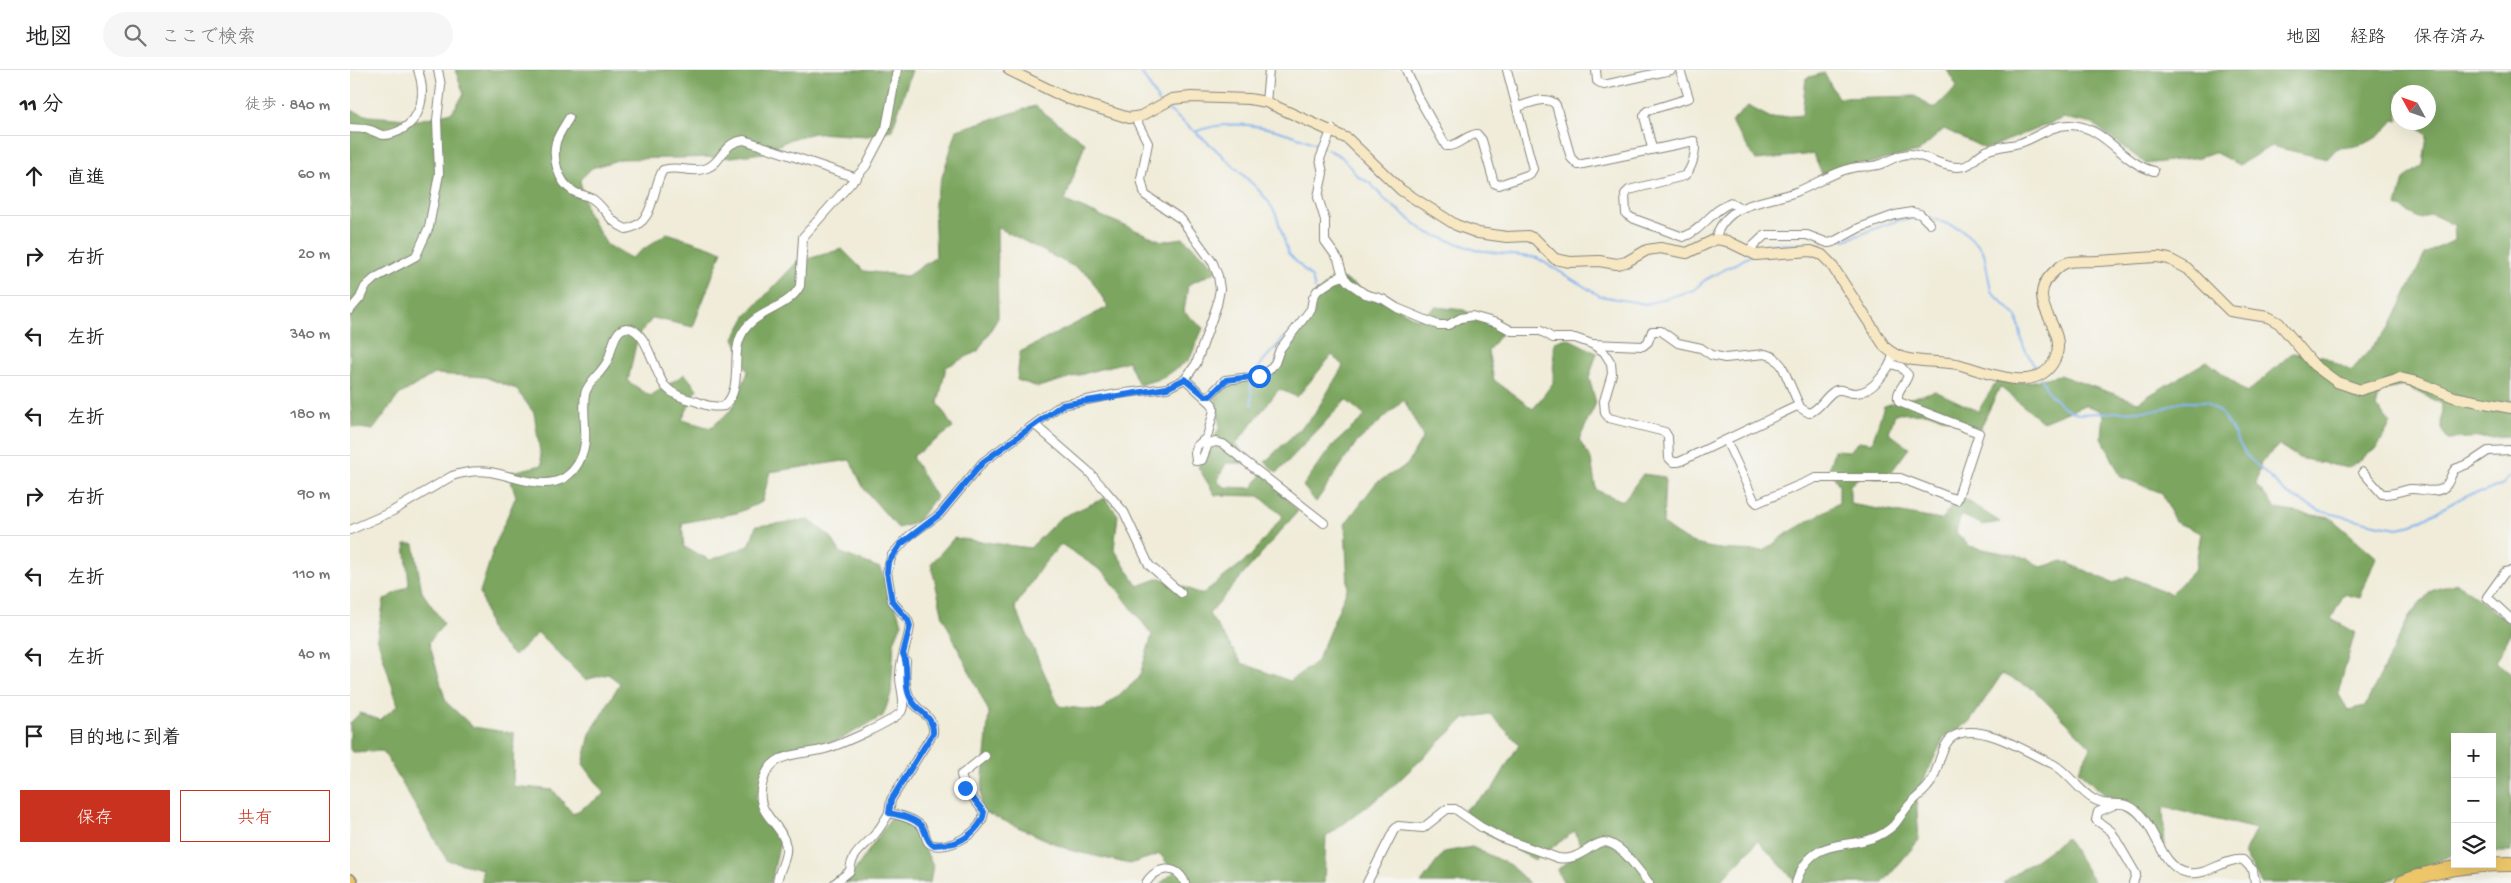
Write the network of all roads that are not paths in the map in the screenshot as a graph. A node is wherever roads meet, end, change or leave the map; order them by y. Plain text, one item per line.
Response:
1 (418, 70) edge
2 (438, 70) edge
3 (897, 70) edge
4 (1009, 70) edge
5 (1268, 70) edge
6 (1406, 70) edge
7 (1507, 70) edge
8 (1596, 70) edge
9 (1672, 70) edge
10 (1680, 70) edge
11 (1266, 102) junction
12 (1517, 107) junction
13 (569, 118) dead end
14 (1135, 118) junction
15 (350, 128) edge
16 (1330, 136) junction
17 (1652, 148) junction
18 (2154, 171) dead end
19 (857, 178) junction
20 (1737, 210) junction
21 (1930, 224) dead end
22 (1716, 239) junction
23 (1748, 251) junction
24 (1344, 276) junction
25 (350, 310) edge
26 (1592, 344) junction
27 (1892, 359) junction
28 (1185, 379) junction
29 (1205, 396) junction
30 (1800, 406) junction
31 (2511, 408) edge
32 (1034, 425) junction
33 (1726, 440) junction
34 (2511, 450) edge
35 (2363, 472) dead end
36 (1324, 524) dead end
37 (350, 530) edge
38 (2510, 571) edge
39 (1181, 592) dead end
40 (2511, 619) edge
41 (903, 654) junction
42 (985, 756) dead end
43 (2118, 802) junction
44 (889, 813) junction
45 (2511, 864) edge
46 (777, 883) edge
47 (835, 883) edge
48 (1146, 883) edge
49 (1185, 883) edge
50 (1367, 883) edge
51 (1649, 883) edge
52 (1796, 883) edge
53 (2133, 883) edge
54 (2256, 883) edge
55 (2402, 883) edge

1 - 15 street
2 - 25 street
3 - 19 street
4 - 14 street
5 - 11 street
6 - 12 street
7 - 12 street
8 - 9 street
10 - 17 street
11 - 14 street
11 - 16 street
12 - 17 street
13 - 19 street
14 - 28 street
16 - 22 street
16 - 24 street
17 - 20 street
18 - 20 street
19 - 37 street
20 - 22 street
21 - 23 street
22 - 23 street
23 - 27 street
24 - 26 street
24 - 29 street
26 - 30 street
26 - 33 street
27 - 30 street
27 - 31 street
27 - 33 street
28 - 29 street
28 - 32 street
29 - 36 street
30 - 33 street
32 - 39 street
32 - 41 street
34 - 35 street
38 - 40 street
41 - 44 street
41 - 46 street
42 - 44 street
43 - 52 street
43 - 53 street
43 - 54 street
44 - 47 street
45 - 55 highway
48 - 49 street
50 - 51 street

